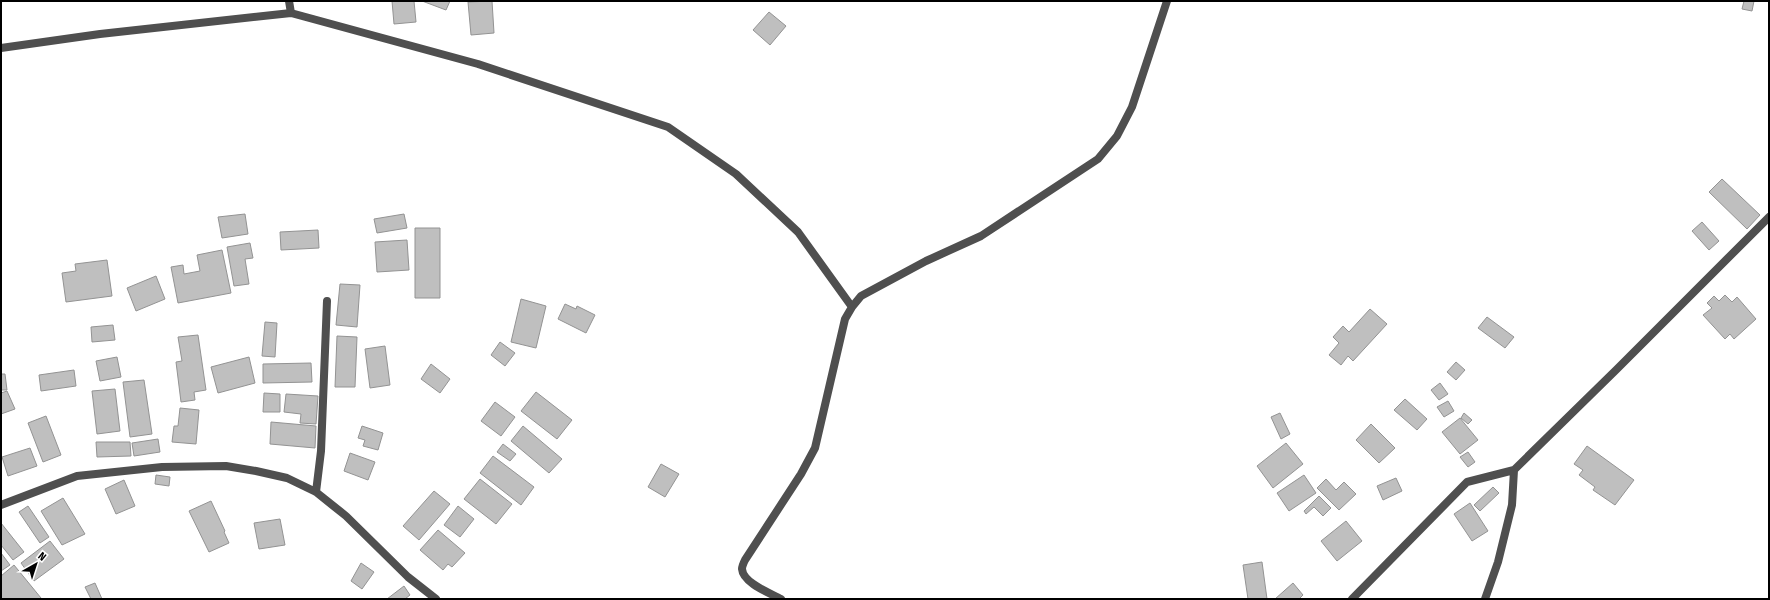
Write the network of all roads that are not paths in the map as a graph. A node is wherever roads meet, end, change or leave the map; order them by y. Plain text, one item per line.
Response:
1 (289, 1) edge
2 (1167, 1) edge
3 (291, 13) junction
4 (1, 48) edge
5 (1769, 217) edge
6 (328, 301) dead end
7 (852, 307) junction
8 (1514, 470) junction
9 (316, 492) junction
10 (1, 505) edge
11 (436, 599) edge
12 (781, 599) edge
13 (1352, 599) edge
14 (1485, 599) edge

1 - 3 street
2 - 7 street
3 - 4 street
3 - 7 street
5 - 8 street
6 - 9 street
7 - 12 street
8 - 13 street
8 - 14 street
9 - 10 street
9 - 11 street

